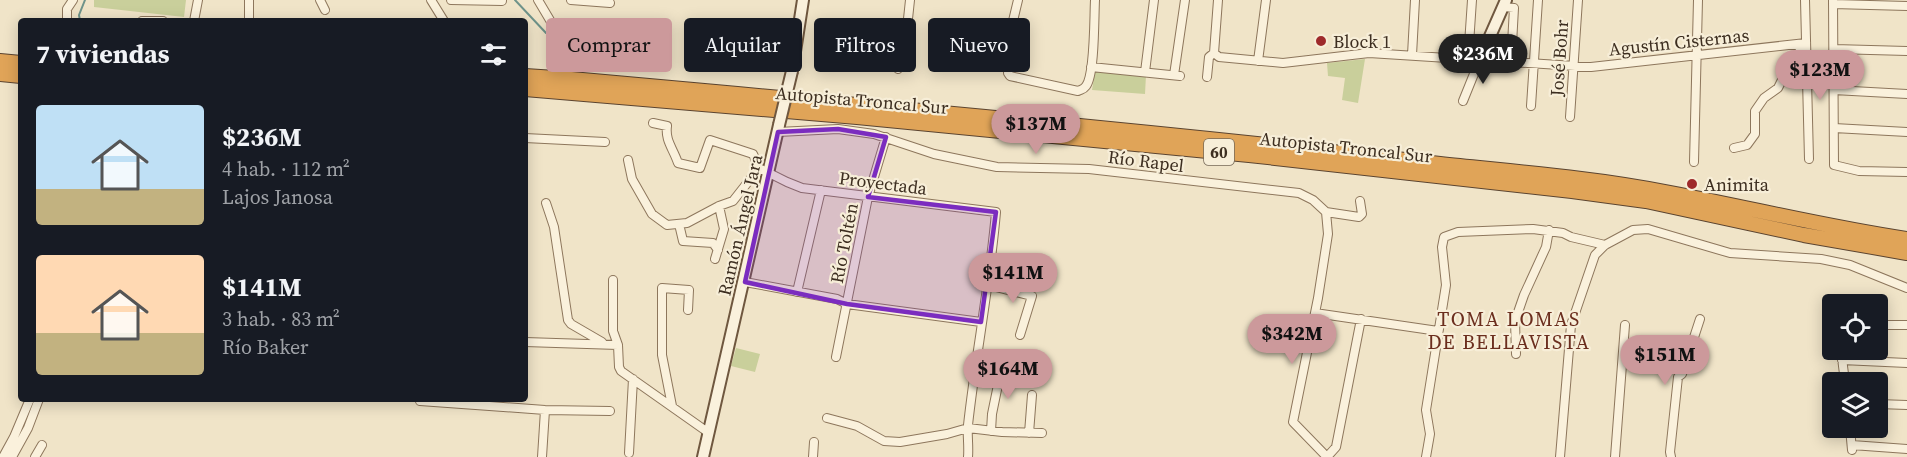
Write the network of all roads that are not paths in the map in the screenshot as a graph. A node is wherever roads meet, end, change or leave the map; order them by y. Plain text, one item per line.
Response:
1 (73, 0) edge
2 (198, 0) edge
3 (249, 0) edge
4 (320, 0) edge
5 (431, 0) edge
6 (451, 0) edge
7 (538, 0) edge
8 (575, 0) edge
9 (802, 0) edge
10 (910, 0) edge
11 (1018, 0) edge
12 (1095, 0) edge
13 (1154, 0) edge
14 (1185, 0) edge
15 (1218, 0) edge
16 (1266, 0) edge
17 (1415, 0) edge
18 (1472, 0) edge
19 (1538, 0) edge
20 (1578, 0) edge
21 (1698, 0) edge
22 (1805, 0) edge
23 (502, 1) edge
24 (1833, 2) edge
25 (610, 3) dead end
26 (1505, 4) edge
27 (1907, 6) edge
28 (325, 10) dead end
29 (68, 18) edge
30 (195, 18) edge
31 (249, 18) edge
32 (442, 18) edge
33 (548, 18) edge
34 (908, 18) edge
35 (1806, 43) junction
36 (1834, 49) junction
37 (1907, 51) edge
38 (1214, 53) junction
39 (1696, 54) junction
40 (1412, 55) junction
41 (1474, 59) junction
42 (0, 61) edge
43 (1258, 62) junction
44 (1511, 62) junction
45 (18, 63) edge
46 (1534, 63) junction
47 (1573, 66) junction
48 (1091, 67) junction
49 (1145, 72) junction
50 (0, 74) edge
51 (18, 76) edge
52 (528, 76) edge
53 (1207, 76) dead end
54 (528, 89) edge
55 (1834, 90) junction
56 (1907, 94) edge
57 (1463, 101) dead end
58 (1531, 106) dead end
59 (1570, 117) dead end
60 (652, 123) dead end
61 (1834, 128) junction
62 (778, 129) junction
63 (1907, 132) edge
64 (886, 137) junction
65 (528, 138) edge
66 (605, 142) dead end
67 (1734, 148) dead end
68 (1809, 159) dead end
69 (628, 160) dead end
70 (1694, 162) dead end
71 (764, 171) junction
72 (1907, 172) edge
73 (821, 190) junction
74 (868, 196) junction
75 (1360, 201) dead end
76 (546, 203) dead end
77 (719, 206) junction
78 (1326, 212) junction
79 (679, 224) junction
80 (1549, 230) junction
81 (1907, 239) edge
82 (1605, 245) junction
83 (718, 250) junction
84 (1907, 253) edge
85 (715, 259) dead end
86 (613, 280) dead end
87 (745, 282) junction
88 (988, 285) junction
89 (1907, 288) edge
90 (797, 292) junction
91 (847, 304) junction
92 (688, 310) dead end
93 (1315, 313) junction
94 (1361, 319) junction
95 (1700, 319) dead end
96 (981, 322) junction
97 (1625, 325) dead end
98 (1888, 325) edge
99 (1907, 325) edge
100 (1438, 331) junction
101 (1020, 335) dead end
102 (528, 342) edge
103 (604, 343) junction
104 (618, 345) junction
105 (1516, 354) dead end
106 (836, 357) dead end
107 (1842, 360) joint
108 (1907, 363) edge
109 (1844, 372) edge
110 (1033, 378) dead end
111 (633, 379) junction
112 (1032, 395) dead end
113 (29, 402) edge
114 (38, 402) edge
115 (434, 402) edge
116 (1888, 404) edge
117 (1907, 405) edge
118 (672, 406) junction
119 (545, 410) junction
120 (610, 411) dead end
121 (827, 418) dead end
122 (968, 428) junction
123 (991, 431) junction
124 (1029, 432) junction
125 (709, 433) junction
126 (1042, 433) dead end
127 (1851, 438) edge
128 (814, 442) dead end
129 (42, 445) dead end
130 (1907, 448) edge
131 (629, 453) dead end
132 (3, 457) edge
133 (12, 457) edge
134 (35, 457) edge
135 (542, 457) edge
136 (703, 457) edge
137 (813, 457) edge
138 (968, 457) edge
139 (1327, 457) edge
140 (1426, 457) edge
141 (1560, 457) edge
142 (1615, 457) edge
143 (1671, 457) edge

1 - 29 street
2 - 30 street
3 - 31 street
4 - 28 street
5 - 32 street
6 - 23 street
7 - 33 street
8 - 25 street
9 - 62 main road, Ramón Ángel Jara, bridge
10 - 34 street
11 - 48 street
12 - 48 street
13 - 49 street
14 - 49 street
15 - 38 street
16 - 43 street
17 - 40 street
18 - 41 street
19 - 46 street
20 - 47 street, José Bohr
21 - 39 street
22 - 35 street
24 - 27 street
24 - 36 street
26 - 41 main road
26 - 44 street
35 - 39 street, Agustín Cisternas
35 - 67 street
35 - 68 street
36 - 37 street
36 - 55 street
38 - 43 street, Agustín Cisternas
38 - 53 street
39 - 47 street, Agustín Cisternas
39 - 70 street
40 - 41 street, Agustín Cisternas
40 - 43 street, Agustín Cisternas
41 - 44 street, Agustín Cisternas
41 - 57 street
42 - 45 highway
44 - 46 street, Agustín Cisternas
46 - 47 street, Agustín Cisternas
46 - 58 street
47 - 59 street, José Bohr
48 - 49 street
50 - 51 highway
52 - 81 highway, Autopista Troncal Sur / 60
54 - 84 highway, Autopista Troncal Sur / 60
55 - 56 street
55 - 61 street
60 - 71 street, Proyectada
61 - 63 street
61 - 72 street
62 - 64 street, Río Rapel
62 - 71 main road, Ramón Ángel Jara
64 - 74 street, Río Toltén
64 - 78 street, Río Rapel
65 - 66 street
69 - 79 street
71 - 73 street, Proyectada
71 - 77 street
71 - 87 main road, Ramón Ángel Jara
73 - 74 street, Proyectada
73 - 90 street
74 - 88 street, Proyectada
74 - 91 street, Río Toltén
75 - 78 street
76 - 103 street
77 - 79 street
77 - 83 street
78 - 93 street
79 - 83 street
80 - 82 street
80 - 100 street
80 - 105 street
82 - 89 street
82 - 141 street
83 - 85 street
86 - 104 street
87 - 90 street
87 - 125 main road, Ramón Ángel Jara
88 - 96 street
88 - 101 street
90 - 91 street
91 - 96 street
91 - 106 street, Río Toltén
92 - 118 street
93 - 94 street
93 - 139 street
94 - 100 street
94 - 139 street
95 - 143 street
96 - 122 street
97 - 142 street
98 - 99 street
100 - 140 street
102 - 103 street
103 - 104 street
104 - 111 street
107 - 108 street
107 - 109 street
110 - 123 street
111 - 118 street
111 - 131 street
112 - 124 street
113 - 132 street
114 - 133 street
115 - 119 street
116 - 117 street
118 - 125 street
119 - 120 street
119 - 135 street
121 - 122 street
122 - 123 street
122 - 138 street
123 - 124 street
124 - 126 street
125 - 136 main road, Ramón Ángel Jara
127 - 130 street
128 - 137 street
129 - 134 street

